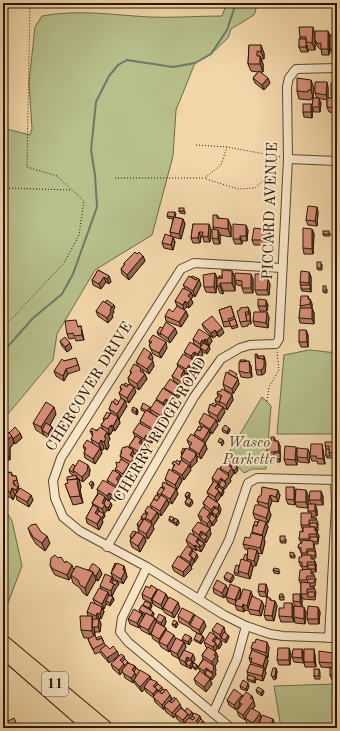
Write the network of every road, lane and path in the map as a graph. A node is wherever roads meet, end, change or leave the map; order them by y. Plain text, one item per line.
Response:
1 (30, 3) edge
2 (337, 68) edge
3 (196, 145) dead end
4 (227, 147) junction
5 (277, 157) junction
6 (288, 159) junction
7 (337, 160) edge
8 (115, 178) dead end
9 (205, 178) junction
10 (3, 188) edge
11 (73, 190) junction
12 (282, 268) junction
13 (3, 328) edge
14 (276, 344) junction
15 (267, 401) dead end
16 (107, 547) junction
17 (147, 567) junction
18 (199, 599) junction
19 (246, 626) junction
20 (333, 638) edge
21 (3, 641) edge
22 (3, 652) edge
23 (213, 713) junction
24 (90, 728) edge
25 (107, 728) edge
26 (231, 728) edge

1 - 11 path
2 - 6 street, PICCARD AVENUE
3 - 4 path
4 - 5 path
4 - 9 path
5 - 6 path
5 - 9 path
6 - 7 street
6 - 12 street, PICCARD AVENUE
8 - 9 path
10 - 11 path
11 - 13 path
12 - 14 street, PICCARD AVENUE
12 - 16 street, CHERCOVER DRIVE
14 - 15 path
14 - 16 street, CHERRY RIDGE ROAD
16 - 17 street, CHERCOVER DRIVE
17 - 18 street, CHERCOVER DRIVE
17 - 23 street
18 - 19 street, CHERCOVER DRIVE
18 - 20 street
19 - 20 street, CHERCOVER DRIVE
19 - 23 street
21 - 25 highway, 11
22 - 24 highway, 11
23 - 26 street

